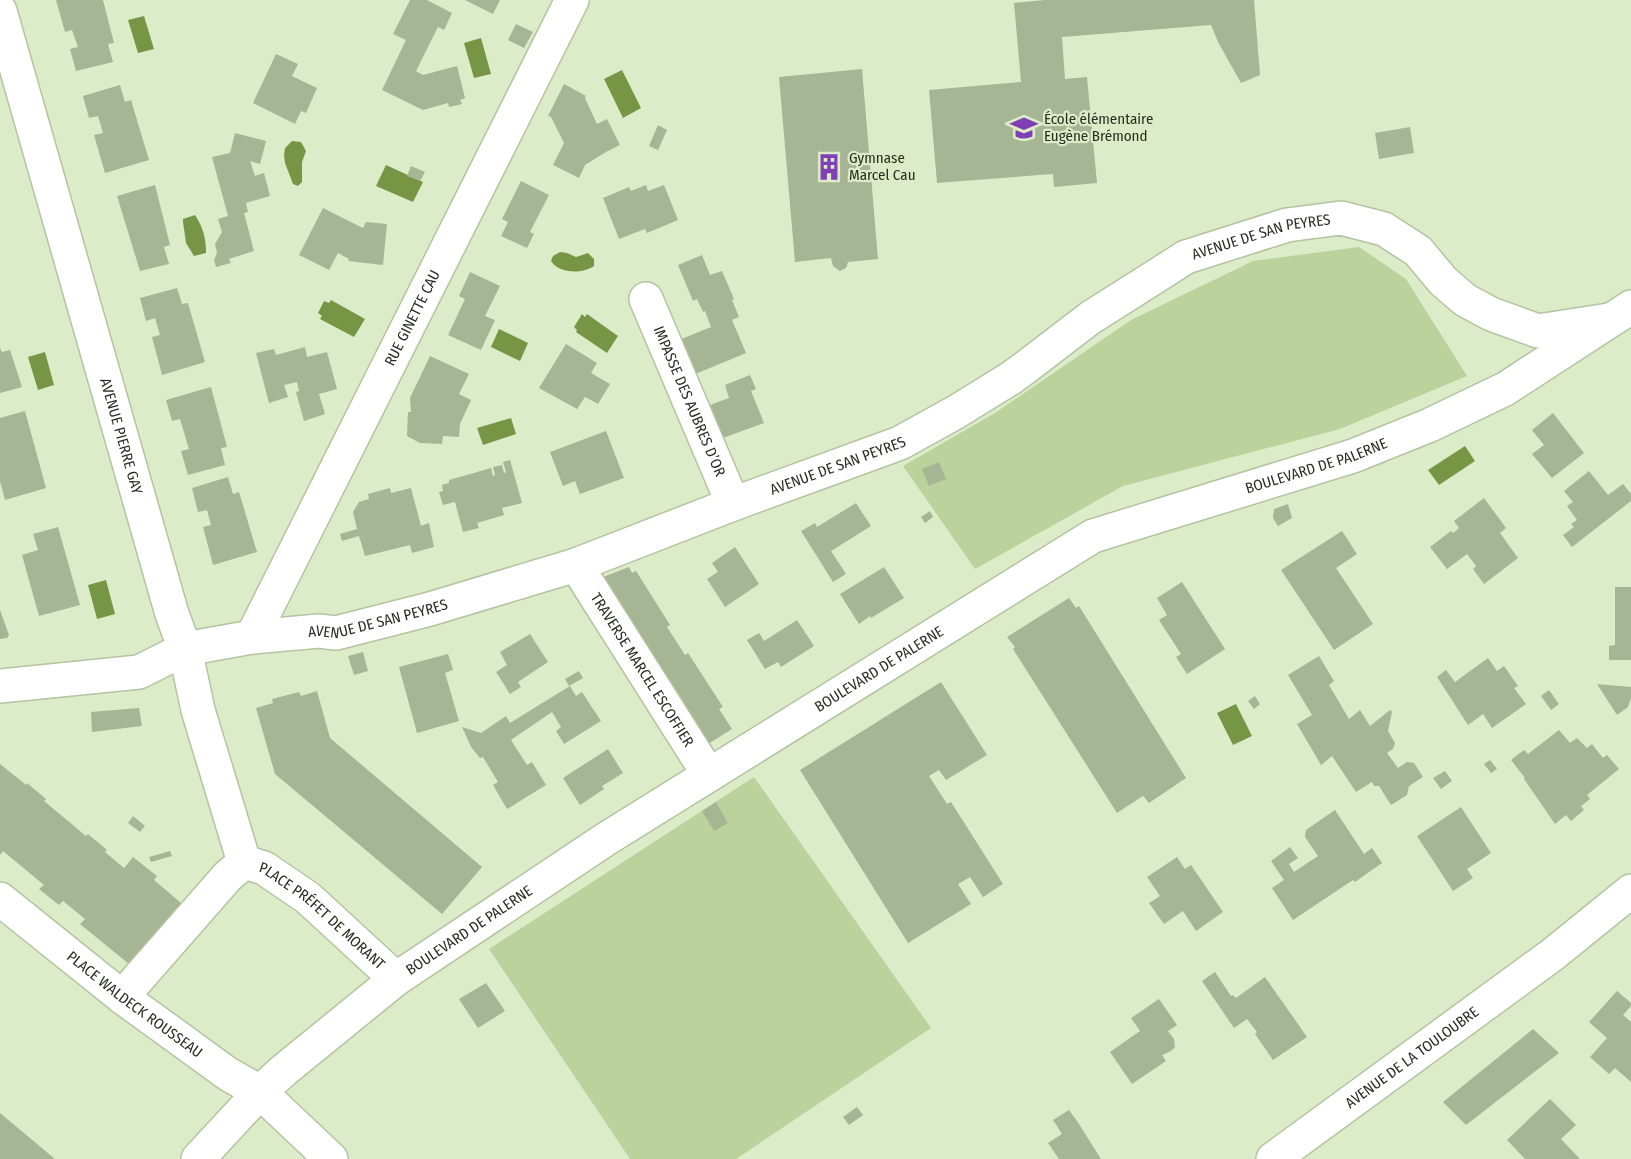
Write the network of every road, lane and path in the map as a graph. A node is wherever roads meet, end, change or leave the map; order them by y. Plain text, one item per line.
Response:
1 (572, 0) edge
2 (0, 11) edge
3 (646, 298) dead end
4 (1620, 314) edge
5 (733, 504) junction
6 (576, 565) junction
7 (252, 637) junction
8 (185, 649) junction
9 (0, 686) edge
10 (709, 775) junction
11 (244, 862) junction
12 (1631, 891) edge
13 (4, 911) edge
14 (1631, 915) edge
15 (1552, 955) junction
16 (396, 979) junction
17 (122, 997) junction
18 (260, 1092) junction
19 (198, 1159) edge
20 (331, 1159) edge
21 (1272, 1159) edge

1 - 7 street, RUE GINETTE CAU
2 - 8 street, AVENUE PIERRE GAY
3 - 5 street, IMPASSE DES AUBRES D’OR
4 - 5 street, AVENUE DE SAN PEYRES
4 - 10 street, BOULEVARD DE PALERNE
5 - 6 street, AVENUE DE SAN PEYRES
6 - 7 street, AVENUE DE SAN PEYRES
6 - 10 street, TRAVERSE MARCEL ESCOFFIER
7 - 8 street, AVENUE DE SAN PEYRES
8 - 9 street, AVENUE DE SAN PEYRES
8 - 11 street, AVENUE PIERRE GAY
10 - 16 street, BOULEVARD DE PALERNE
11 - 16 street, PLACE PRÉFET DE MORANT
11 - 17 street, PLACE PRÉFET DE MORANT
12 - 15 street, AVENUE DE LA TOULOUBRE
13 - 17 street, PLACE WALDECK ROUSSEAU
14 - 15 street, AVENUE DE LA TOULOUBRE
15 - 21 street, AVENUE DE LA TOULOUBRE
16 - 18 street, BOULEVARD DE PALERNE
17 - 18 street, PLACE WALDECK ROUSSEAU
18 - 19 street, BOULEVARD DE PALERNE
18 - 20 street, PLACE WALDECK ROUSSEAU

